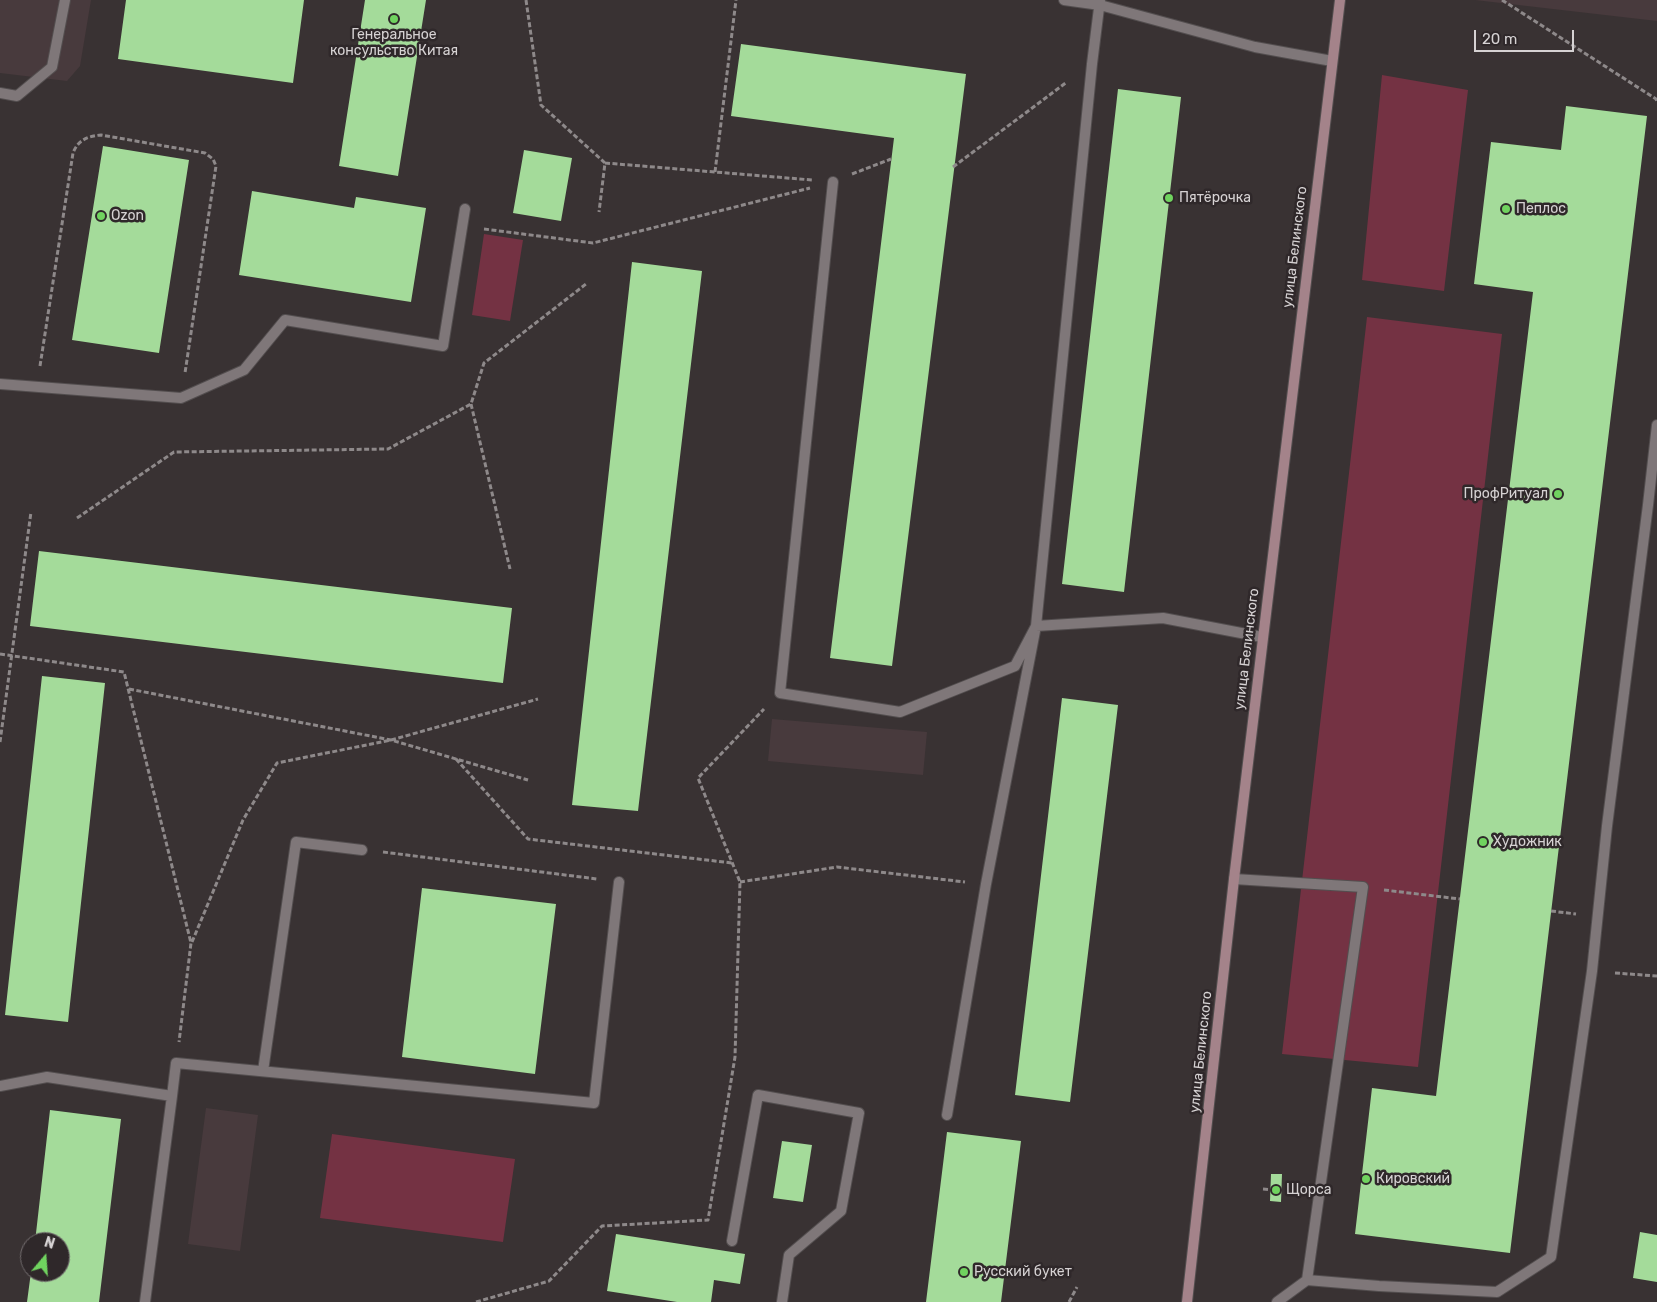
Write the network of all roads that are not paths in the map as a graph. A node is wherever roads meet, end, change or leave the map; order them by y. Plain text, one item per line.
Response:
1 (65, 0) edge
2 (1064, 0) edge
3 (1340, 0) edge
4 (1100, 2) edge
5 (1332, 61) junction
6 (0, 93) edge
7 (833, 182) road end
8 (465, 209) dead end
9 (0, 384) edge
10 (1657, 426) edge
11 (1036, 626) junction
12 (1262, 637) junction
13 (362, 850) road end
14 (1234, 879) junction
15 (619, 882) road end
16 (263, 1071) junction
17 (0, 1086) edge
18 (172, 1096) junction
19 (946, 1115) dead end
20 (732, 1241) dead end
21 (1307, 1280) junction
22 (145, 1302) edge
23 (782, 1302) edge
24 (1187, 1302) edge
25 (1277, 1302) edge

1 - 6 lane
2 - 4 lane
3 - 5 main road, улица Белинского
4 - 5 lane
4 - 11 lane
5 - 12 main road, улица Белинского
7 - 11 lane
8 - 9 lane
10 - 21 lane
11 - 12 lane
11 - 19 lane
12 - 14 main road, улица Белинского
13 - 16 lane
14 - 21 lane
14 - 24 main road, улица Белинского
15 - 16 lane
16 - 18 lane
17 - 18 lane
18 - 22 lane
20 - 23 lane
21 - 25 lane

